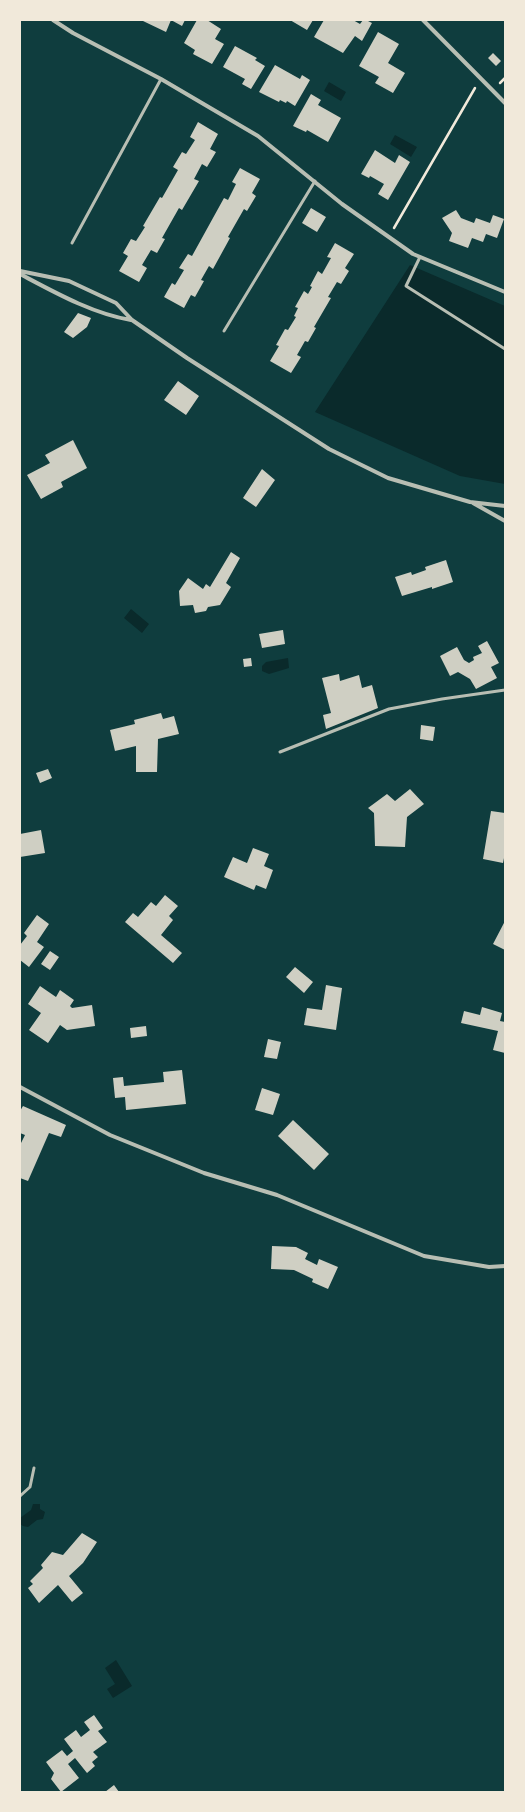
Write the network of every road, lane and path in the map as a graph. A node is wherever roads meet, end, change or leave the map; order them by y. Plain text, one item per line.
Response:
1 (53, 20) edge
2 (423, 20) edge
3 (481, 77) junction
4 (161, 78) junction
5 (505, 78) edge
6 (500, 83) dead end
7 (505, 103) edge
8 (315, 181) junction
9 (389, 236) junction
10 (72, 243) dead end
11 (420, 257) junction
12 (20, 272) edge
13 (505, 292) edge
14 (132, 320) junction
15 (224, 331) dead end
16 (505, 349) edge
17 (470, 502) junction
18 (505, 506) edge
19 (505, 521) edge
20 (505, 690) edge
21 (280, 752) dead end
22 (20, 1087) edge
23 (505, 1266) edge
24 (34, 1468) dead end
25 (20, 1496) edge

1 - 4 street
2 - 3 street
3 - 7 street
3 - 9 path
4 - 8 street
4 - 10 lane
5 - 6 path
8 - 9 street
8 - 15 lane
9 - 11 street
11 - 13 street
11 - 16 lane
12 - 14 street
12 - 14 street
14 - 17 street
17 - 18 street
17 - 19 street
20 - 21 lane
22 - 23 street
24 - 25 lane

